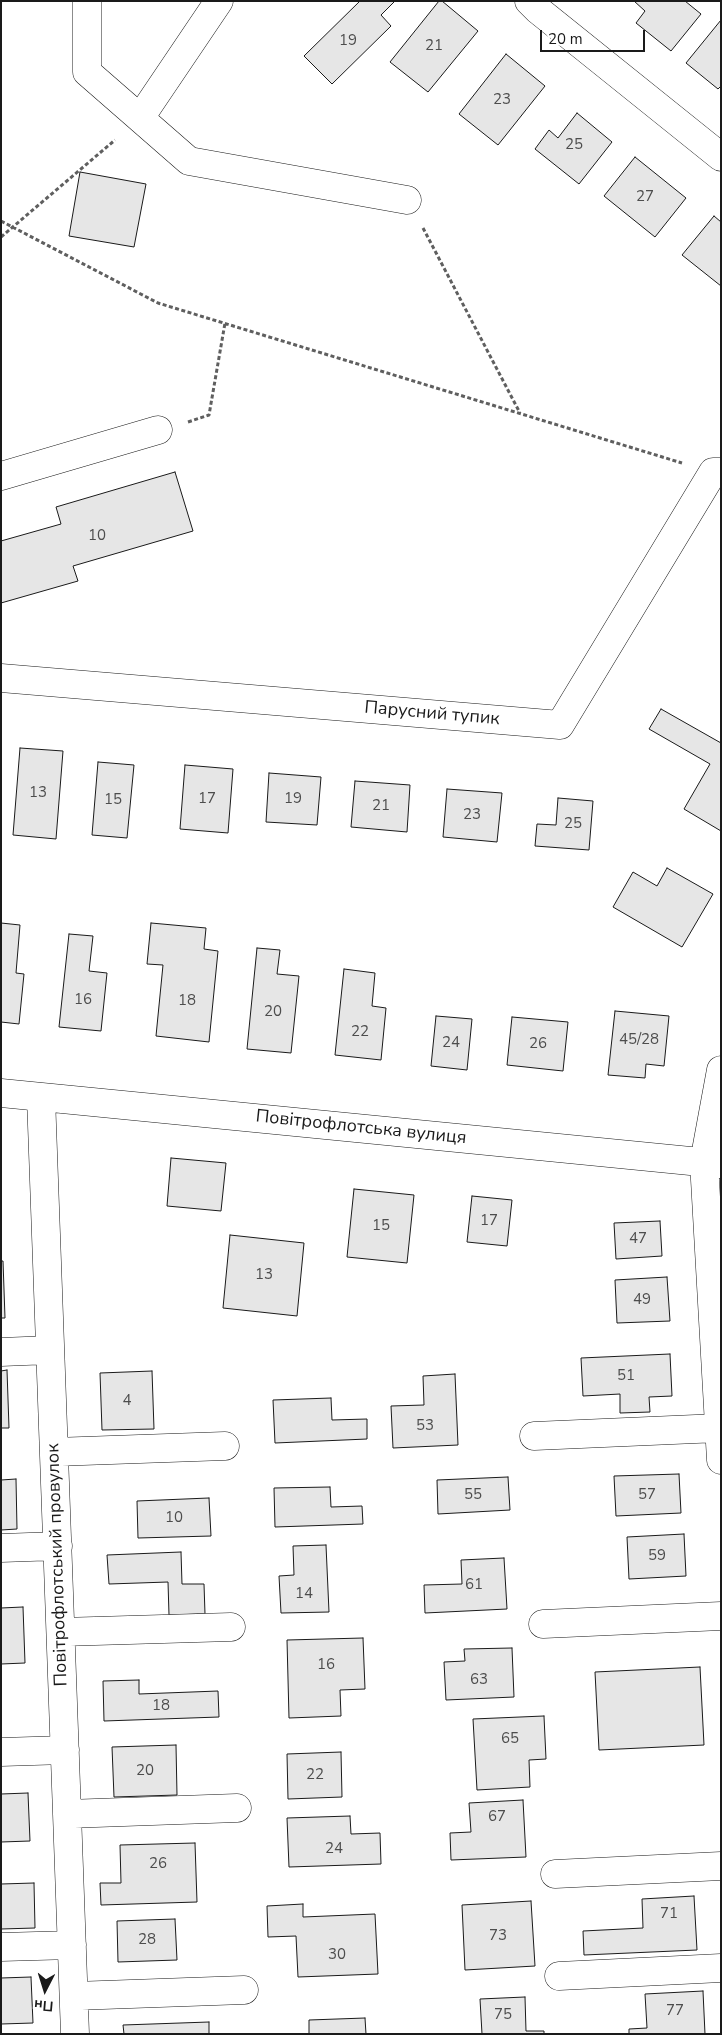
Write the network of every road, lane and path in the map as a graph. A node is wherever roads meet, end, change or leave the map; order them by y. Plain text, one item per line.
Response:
1 (87, 1) edge
2 (219, 1) edge
3 (529, 1) edge
4 (140, 118) junction
5 (721, 157) edge
6 (407, 200) joint
7 (1, 221) edge
8 (12, 227) junction
9 (1, 236) edge
10 (225, 324) junction
11 (520, 413) junction
12 (209, 415) dead end
13 (158, 430) dead end
14 (717, 472) edge
15 (1, 476) edge
16 (1, 678) edge
17 (720, 1083) edge
18 (1, 1093) edge
19 (41, 1097) junction
20 (713, 1163) edge
21 (50, 1350) junction
22 (1, 1352) edge
23 (719, 1428) junction
24 (534, 1436) dead end
25 (224, 1446) dead end
26 (54, 1452) junction
27 (721, 1460) edge
28 (58, 1546) junction
29 (1, 1548) edge
30 (721, 1616) edge
31 (543, 1624) dead end
32 (231, 1627) dead end
33 (60, 1632) junction
34 (65, 1750) junction
35 (1, 1752) edge
36 (237, 1808) dead end
37 (67, 1814) junction
38 (721, 1866) edge
39 (555, 1874) dead end
40 (72, 1945) junction
41 (1, 1947) edge
42 (721, 1968) edge
43 (560, 1976) dead end
44 (244, 1990) dead end
45 (74, 1996) junction
46 (75, 2034) edge

1 - 4 street
2 - 4 street
3 - 5 street
4 - 6 street
4 - 8 path
6 - 11 path
7 - 8 path
8 - 9 path
8 - 10 path
10 - 11 path
10 - 12 path
11 - 14 path
13 - 15 street
14 - 16 street, Парусний тупик
17 - 20 street
18 - 19 street, Повітрофлотська вулиця
19 - 20 street, Повітрофлотська вулиця
19 - 21 street, Повітрофлотський провулок
20 - 23 street
21 - 22 street
21 - 26 street, Повітрофлотський провулок
23 - 24 street
23 - 27 street
25 - 26 street
26 - 28 street, Повітрофлотський провулок
28 - 29 street
28 - 33 street, Повітрофлотський провулок
30 - 31 street
32 - 33 street
33 - 34 street, Повітрофлотський провулок
34 - 35 street
34 - 37 street, Повітрофлотський провулок
36 - 37 street
37 - 40 street, Повітрофлотський провулок
38 - 39 street
40 - 41 street
40 - 45 street, Повітрофлотський провулок
42 - 43 street
44 - 45 street
45 - 46 street, Повітрофлотський провулок

